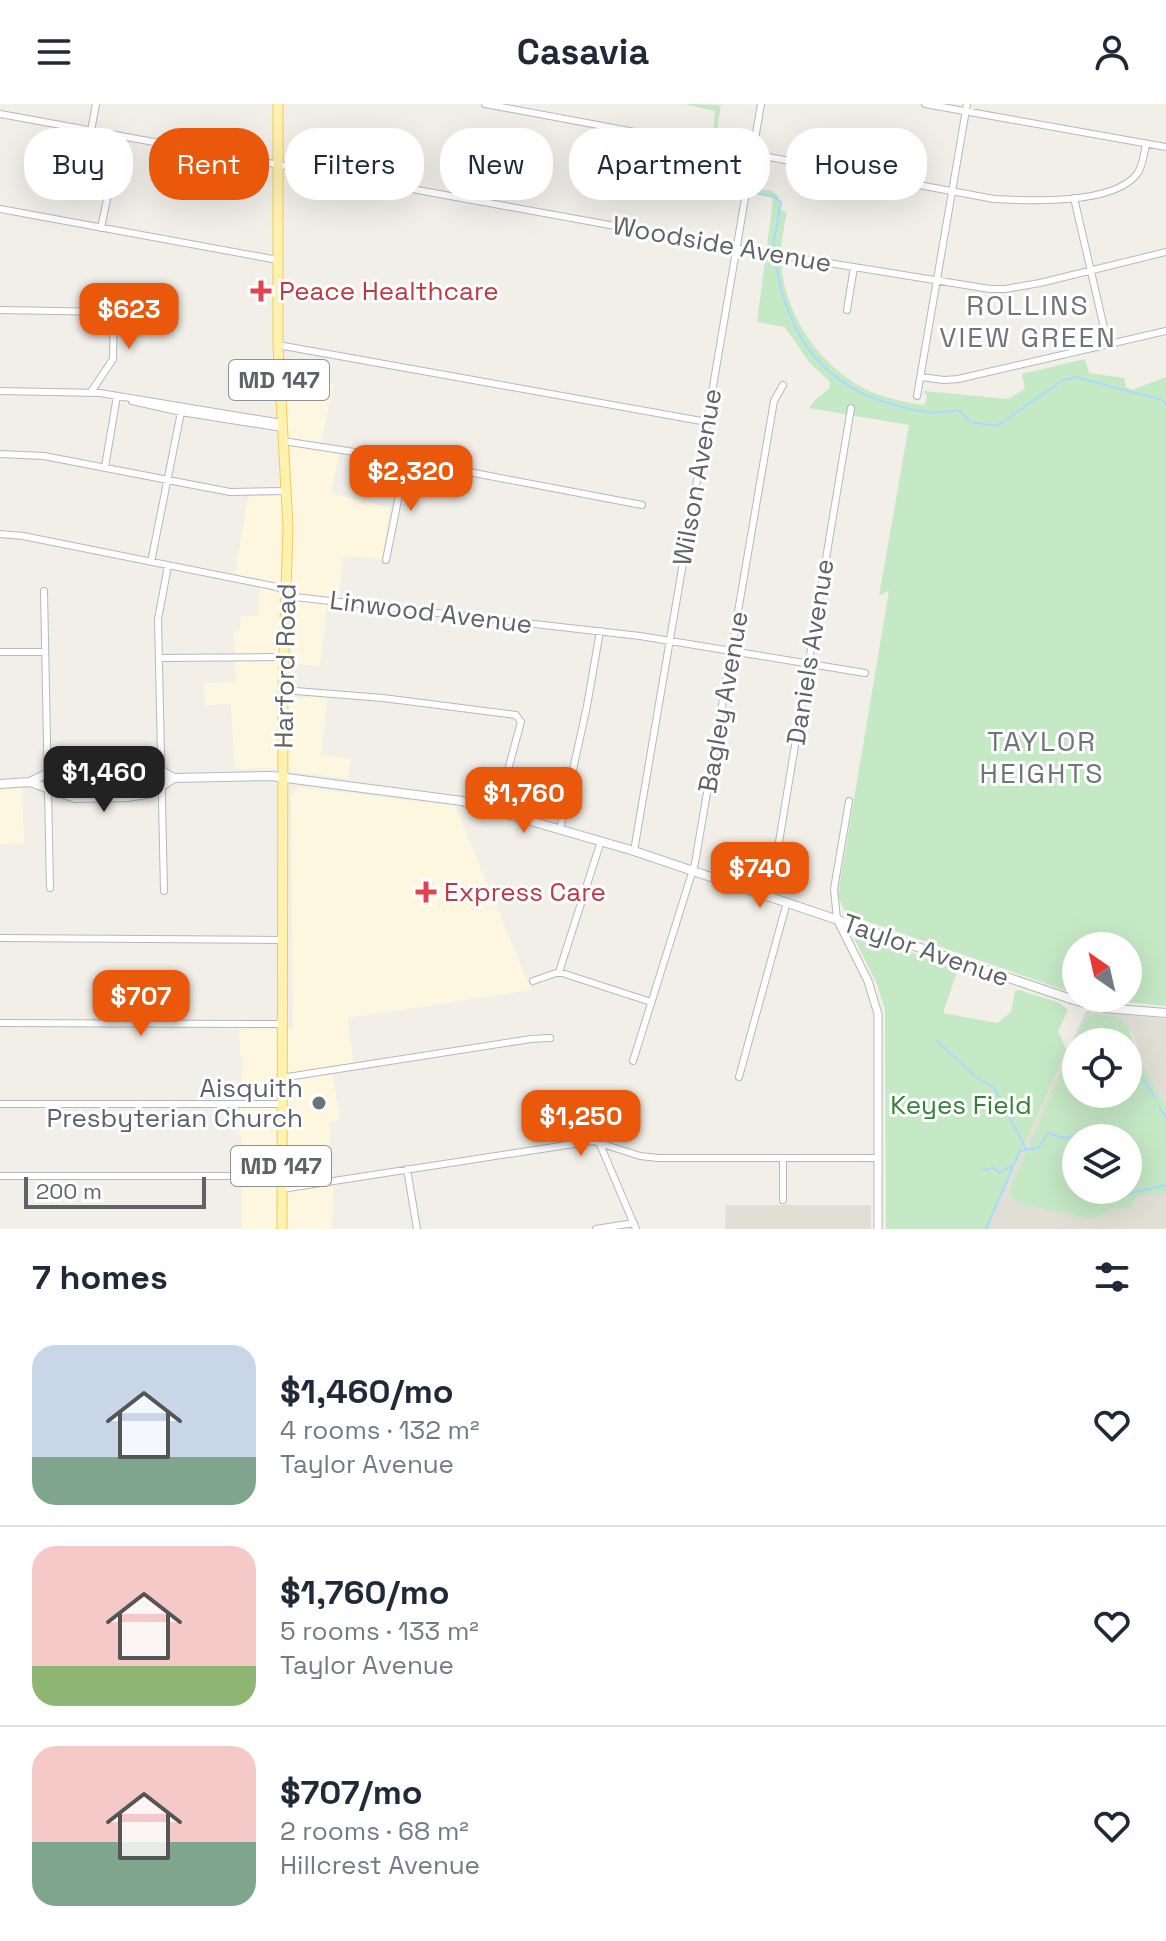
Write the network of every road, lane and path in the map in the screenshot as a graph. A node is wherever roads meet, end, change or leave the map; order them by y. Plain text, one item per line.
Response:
1 (96, 104) edge
2 (278, 104) edge
3 (485, 104) edge
4 (761, 104) edge
5 (925, 104) edge
6 (966, 108) edge
7 (0, 114) edge
8 (75, 128) edge
9 (92, 128) edge
10 (611, 128) edge
11 (757, 128) edge
12 (133, 139) edge
13 (1146, 144) junction
14 (1166, 147) edge
15 (770, 158) edge
16 (278, 165) junction
17 (952, 192) junction
18 (1074, 198) junction
19 (107, 200) edge
20 (744, 200) edge
21 (0, 209) edge
22 (101, 228) junction
23 (736, 248) junction
24 (1166, 252) edge
25 (278, 260) junction
26 (854, 267) junction
27 (1091, 270) junction
28 (936, 280) junction
29 (117, 291) dead end
30 (0, 310) edge
31 (847, 310) dead end
32 (113, 312) junction
33 (1166, 331) edge
34 (278, 345) junction
35 (1108, 345) junction
36 (921, 377) junction
37 (783, 385) dead end
38 (0, 391) edge
39 (91, 392) junction
40 (117, 396) junction
41 (917, 396) dead end
42 (168, 406) junction
43 (851, 408) dead end
44 (181, 412) junction
45 (707, 422) junction
46 (282, 426) junction
47 (283, 441) junction
48 (0, 454) edge
49 (406, 460) junction
50 (105, 467) junction
51 (167, 480) junction
52 (287, 491) junction
53 (642, 505) dead end
54 (0, 534) edge
55 (386, 560) dead end
56 (151, 562) junction
57 (168, 566) junction
58 (44, 591) dead end
59 (286, 592) junction
60 (600, 631) junction
61 (669, 640) junction
62 (732, 651) junction
63 (0, 652) edge
64 (45, 652) junction
65 (284, 657) junction
66 (159, 658) junction
67 (808, 664) junction
68 (865, 673) dead end
69 (283, 690) junction
70 (161, 771) junction
71 (47, 773) junction
72 (282, 777) junction
73 (174, 778) junction
74 (30, 782) junction
75 (0, 784) edge
76 (162, 786) junction
77 (48, 789) junction
78 (849, 801) dead end
79 (497, 810) junction
80 (560, 829) junction
81 (601, 841) junction
82 (634, 851) junction
83 (693, 870) junction
84 (50, 888) dead end
85 (164, 891) dead end
86 (770, 896) junction
87 (787, 902) junction
88 (837, 919) junction
89 (0, 938) edge
90 (282, 940) junction
91 (559, 972) junction
92 (533, 981) dead end
93 (651, 1002) junction
94 (1166, 1013) edge
95 (0, 1023) edge
96 (281, 1024) junction
97 (550, 1038) dead end
98 (633, 1061) dead end
99 (739, 1077) dead end
100 (281, 1078) junction
101 (0, 1104) edge
102 (281, 1104) junction
103 (599, 1142) junction
104 (783, 1158) junction
105 (878, 1158) junction
106 (407, 1169) junction
107 (0, 1176) edge
108 (281, 1176) junction
109 (282, 1189) junction
110 (783, 1200) dead end
111 (635, 1226) edge
112 (282, 1229) edge
113 (417, 1229) edge
114 (596, 1229) edge
115 (878, 1229) edge

1 - 9 street
2 - 16 main road, Harford Road / MD 147
3 - 10 street
4 - 11 street, Wilson Avenue
5 - 6 street
6 - 13 street
6 - 17 street
7 - 8 street, Woodside Avenue
12 - 16 street, Woodside Avenue
13 - 14 street
13 - 18 street
15 - 17 street
16 - 23 street, Woodside Avenue
16 - 25 main road, Harford Road / MD 147
17 - 18 street
17 - 28 street
18 - 27 street
19 - 22 street
20 - 23 street, Wilson Avenue
21 - 22 street
22 - 25 street
23 - 26 street, Woodside Avenue
23 - 45 street, Wilson Avenue
24 - 27 street, Woodside Avenue
25 - 34 main road, Harford Road / MD 147
26 - 28 street, Woodside Avenue
26 - 31 street
27 - 28 street, Woodside Avenue
27 - 35 street
28 - 36 street
29 - 32 street
30 - 32 street
32 - 39 street
33 - 35 street
34 - 45 street
34 - 46 main road, Harford Road / MD 147
35 - 36 street
36 - 41 street
37 - 62 street, Bagley Avenue
38 - 39 street
39 - 40 street
40 - 42 street
40 - 50 street
42 - 44 street
42 - 46 street
43 - 67 street, Daniels Avenue
44 - 46 street
44 - 51 street
45 - 61 street, Wilson Avenue
46 - 47 main road, Harford Road / MD 147
47 - 49 street
47 - 52 main road, Harford Road / MD 147
48 - 50 street
49 - 53 street
49 - 55 street
50 - 51 street
51 - 52 street
51 - 56 street
52 - 59 main road, Harford Road / MD 147
54 - 56 street, Linwood Avenue
56 - 57 street, Linwood Avenue
57 - 59 street, Linwood Avenue
57 - 66 street
58 - 64 street
59 - 60 street, Linwood Avenue
59 - 65 main road, Harford Road / MD 147
60 - 61 street, Linwood Avenue
60 - 80 street
61 - 62 street, Linwood Avenue
61 - 82 street, Wilson Avenue
62 - 67 street, Linwood Avenue
62 - 83 street, Bagley Avenue
63 - 64 street
64 - 71 street
65 - 66 street
65 - 69 main road, Harford Road / MD 147
66 - 70 street
67 - 68 street, Linwood Avenue
67 - 86 street, Daniels Avenue
69 - 72 main road, Harford Road / MD 147
69 - 79 street
70 - 71 main road, Taylor Avenue
70 - 73 main road, Taylor Avenue
70 - 76 street
71 - 74 main road, Taylor Avenue
71 - 77 street
72 - 73 main road, Taylor Avenue
72 - 79 main road, Taylor Avenue
72 - 90 main road, Harford Road / MD 147
73 - 76 main road, Taylor Avenue
74 - 75 main road, Taylor Avenue
74 - 77 main road, Taylor Avenue
76 - 77 main road, Taylor Avenue
76 - 85 street
77 - 84 street
78 - 88 street
79 - 80 main road, Taylor Avenue
80 - 81 main road, Taylor Avenue
81 - 82 main road, Taylor Avenue
81 - 91 street
82 - 83 main road, Taylor Avenue
83 - 86 main road, Taylor Avenue
83 - 93 street, Bagley Avenue
86 - 87 main road, Taylor Avenue
87 - 88 main road, Taylor Avenue
87 - 99 street
88 - 94 main road, Taylor Avenue
88 - 105 street
89 - 90 street
90 - 96 main road, Harford Road / MD 147
91 - 92 street
91 - 93 street
93 - 98 street, Bagley Avenue
95 - 96 street
96 - 100 main road, Harford Road / MD 147
97 - 100 street
100 - 102 main road, Harford Road / MD 147
101 - 102 street
102 - 108 main road, Harford Road / MD 147
103 - 104 street
103 - 106 street
103 - 111 street
104 - 105 street
104 - 110 street
105 - 115 street
106 - 109 street
106 - 113 street
107 - 108 street
108 - 109 main road, Harford Road / MD 147
109 - 112 main road, Harford Road / MD 147
111 - 114 street

